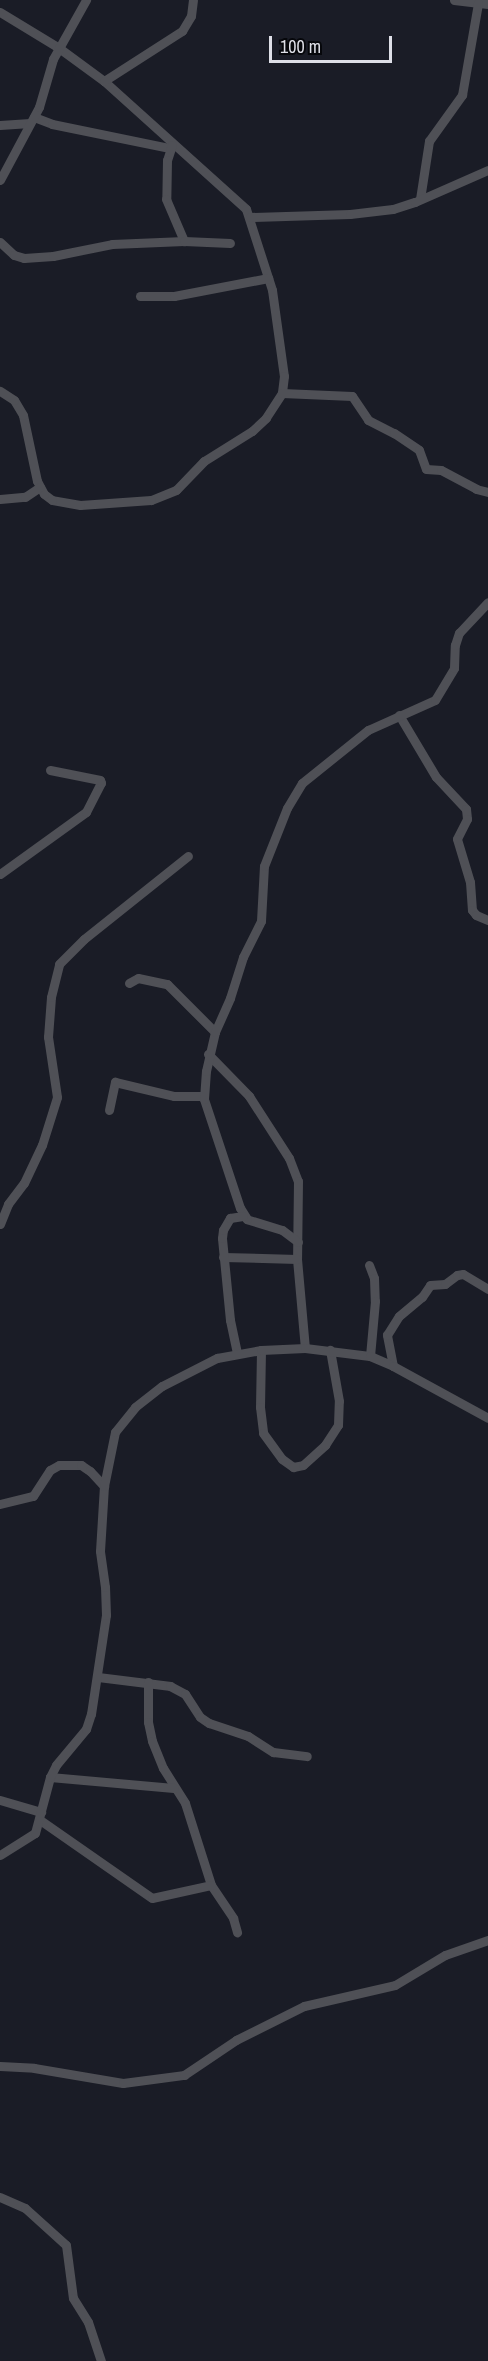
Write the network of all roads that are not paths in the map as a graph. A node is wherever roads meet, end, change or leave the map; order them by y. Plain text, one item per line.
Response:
1 (86, 0) edge
2 (193, 0) edge
3 (454, 0) edge
4 (483, 4) edge
5 (0, 12) edge
6 (59, 48) junction
7 (104, 81) junction
8 (32, 120) junction
9 (0, 125) edge
10 (171, 146) junction
11 (488, 170) edge
12 (0, 180) edge
13 (420, 199) junction
14 (250, 217) junction
15 (184, 241) junction
16 (0, 242) edge
17 (230, 243) dead end
18 (268, 278) junction
19 (140, 296) dead end
20 (0, 391) edge
21 (282, 393) junction
22 (40, 487) junction
23 (488, 492) edge
24 (0, 498) edge
25 (488, 602) edge
26 (399, 715) junction
27 (50, 770) dead end
28 (188, 856) dead end
29 (0, 874) edge
30 (488, 920) edge
31 (129, 983) dead end
32 (214, 1032) junction
33 (208, 1054) junction
34 (204, 1096) junction
35 (110, 1110) dead end
36 (243, 1216) junction
37 (0, 1224) edge
38 (298, 1242) junction
39 (223, 1257) junction
40 (297, 1259) junction
41 (369, 1265) dead end
42 (488, 1288) edge
43 (305, 1348) junction
44 (261, 1350) junction
45 (330, 1350) junction
46 (237, 1353) junction
47 (370, 1356) junction
48 (393, 1365) junction
49 (488, 1418) edge
50 (104, 1486) junction
51 (0, 1503) edge
52 (98, 1677) junction
53 (148, 1682) junction
54 (307, 1756) dead end
55 (50, 1777) junction
56 (174, 1788) junction
57 (0, 1800) edge
58 (40, 1816) junction
59 (0, 1855) edge
60 (211, 1885) junction
61 (237, 1932) dead end
62 (488, 1940) edge
63 (0, 2066) edge
64 (0, 2197) edge
65 (102, 2361) edge

1 - 6 street
2 - 7 street
3 - 4 street
4 - 13 street
5 - 6 street
6 - 7 street
6 - 8 street
7 - 10 street
8 - 9 street
8 - 10 street
8 - 12 street
10 - 14 street
10 - 15 street
11 - 13 street
13 - 14 street
14 - 18 street
15 - 16 street
15 - 17 street
18 - 19 street
18 - 21 street
20 - 22 street
21 - 22 street
21 - 23 street
22 - 24 street
25 - 26 street
26 - 30 street
26 - 32 street
27 - 29 street
28 - 37 street
31 - 32 street
32 - 33 street
33 - 34 street
33 - 38 street
34 - 35 street
34 - 36 street
36 - 38 street
36 - 39 street
38 - 40 street
39 - 40 street
39 - 46 street
40 - 43 street
41 - 47 street
42 - 48 street
43 - 44 street
43 - 45 street
44 - 45 street
44 - 46 street
45 - 47 street
46 - 50 street
47 - 48 street
48 - 49 street
50 - 51 street
50 - 52 street
52 - 53 street
52 - 55 street
53 - 54 street
53 - 56 street
55 - 56 street
55 - 58 street
56 - 60 street
57 - 58 street
58 - 59 street
58 - 60 street
60 - 61 street
62 - 63 street
64 - 65 street

